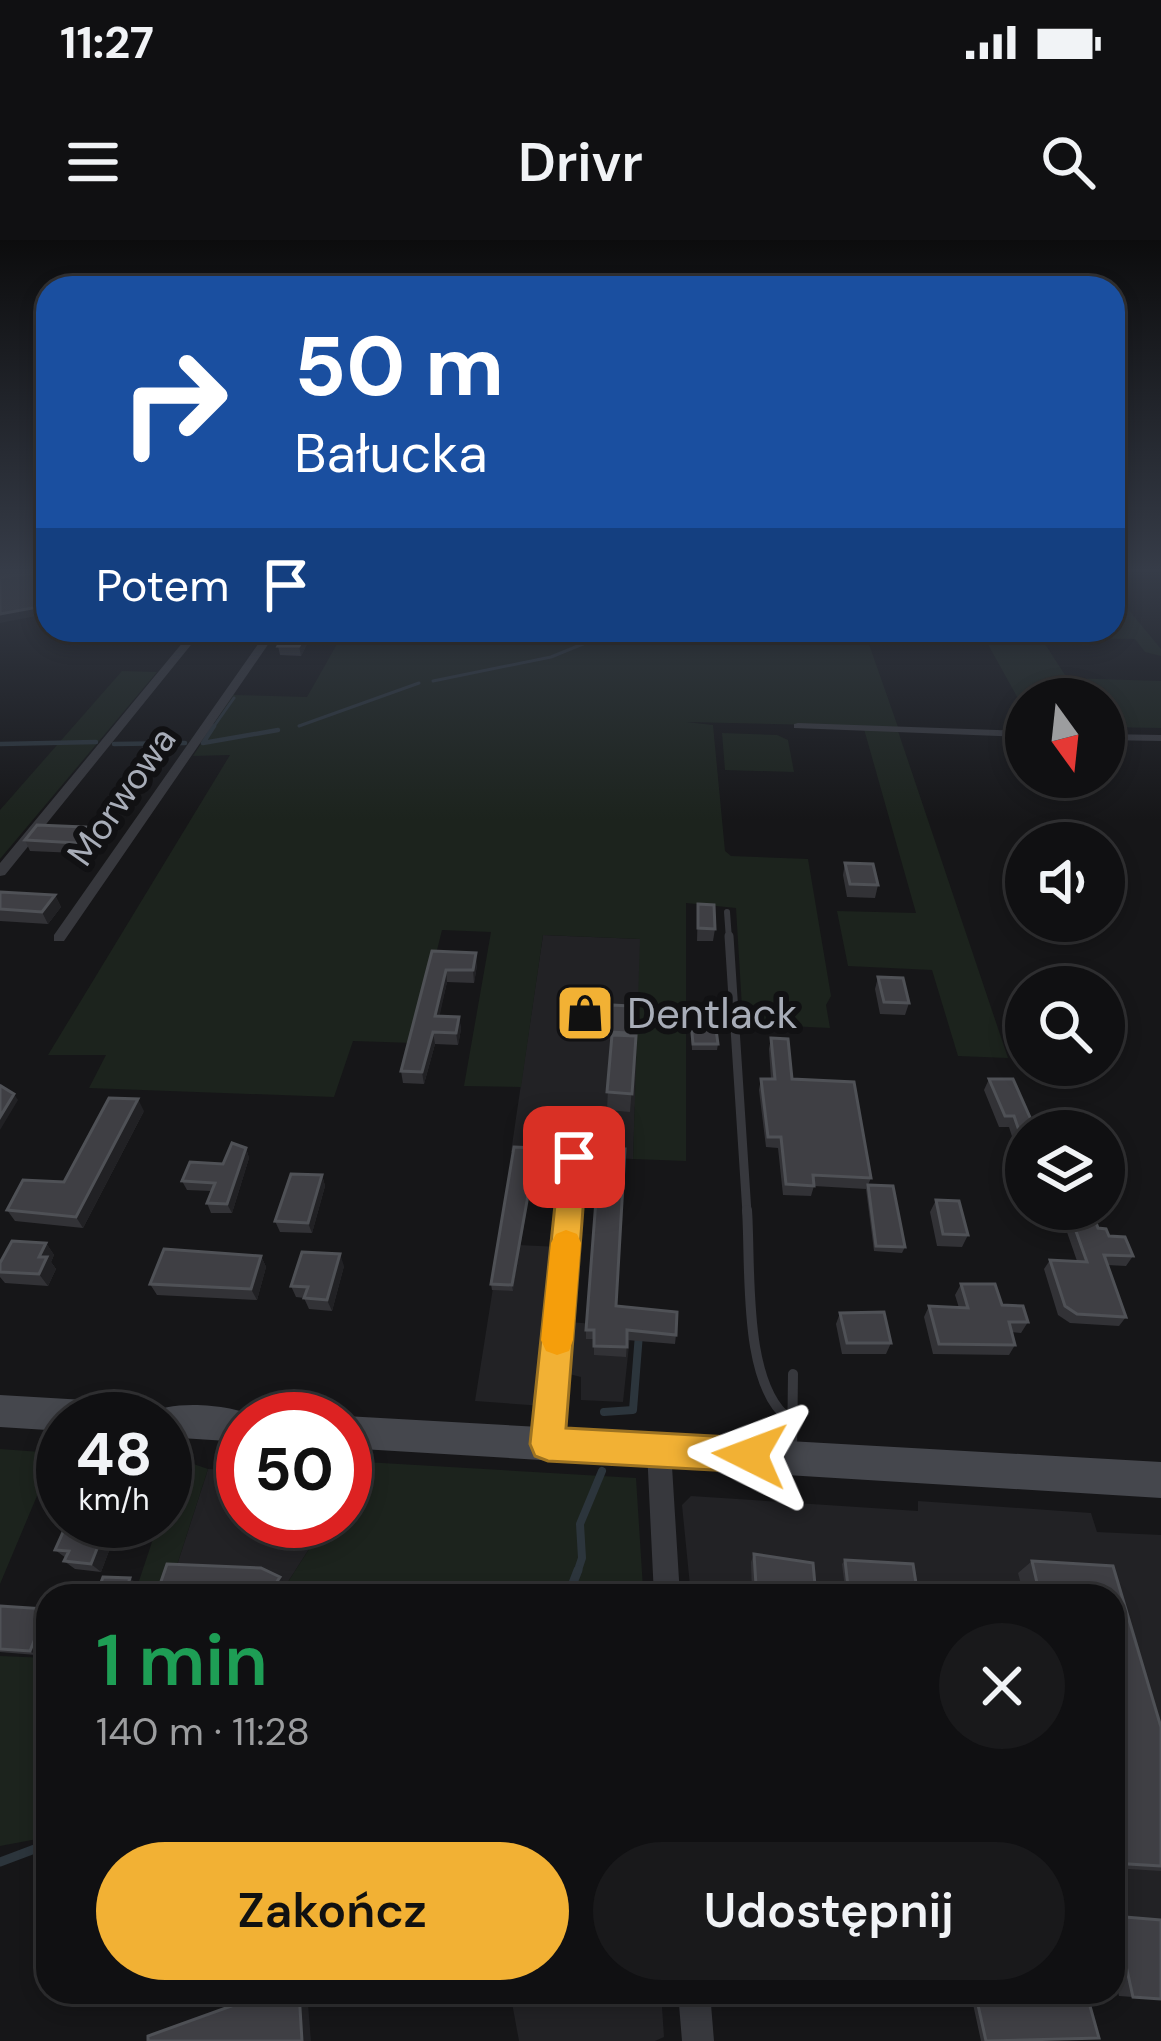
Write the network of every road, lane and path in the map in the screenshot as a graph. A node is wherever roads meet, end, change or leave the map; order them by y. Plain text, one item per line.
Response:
1 (180, 652) edge
2 (258, 652) edge
3 (799, 726) dead end
4 (1005, 733) edge
5 (1125, 737) edge
6 (1161, 738) edge
7 (0, 872) edge
8 (727, 913) dead end
9 (59, 938) dead end
10 (574, 1157) dead end
11 (793, 1373) dead end
12 (0, 1411) edge
13 (36, 1413) edge
14 (789, 1419) junction
15 (372, 1434) edge
16 (548, 1444) junction
17 (659, 1450) junction
18 (793, 1458) junction
19 (1161, 1480) edge
20 (666, 1584) edge
21 (695, 2004) edge
22 (698, 2041) edge

1 - 7 street
2 - 9 street, Morwowa
3 - 4 street
5 - 6 street
8 - 14 lane
10 - 16 street
11 - 14 lane
12 - 13 main road
14 - 18 lane
15 - 16 main road
16 - 17 main road
17 - 18 main road
17 - 20 street
18 - 19 main road
21 - 22 street

